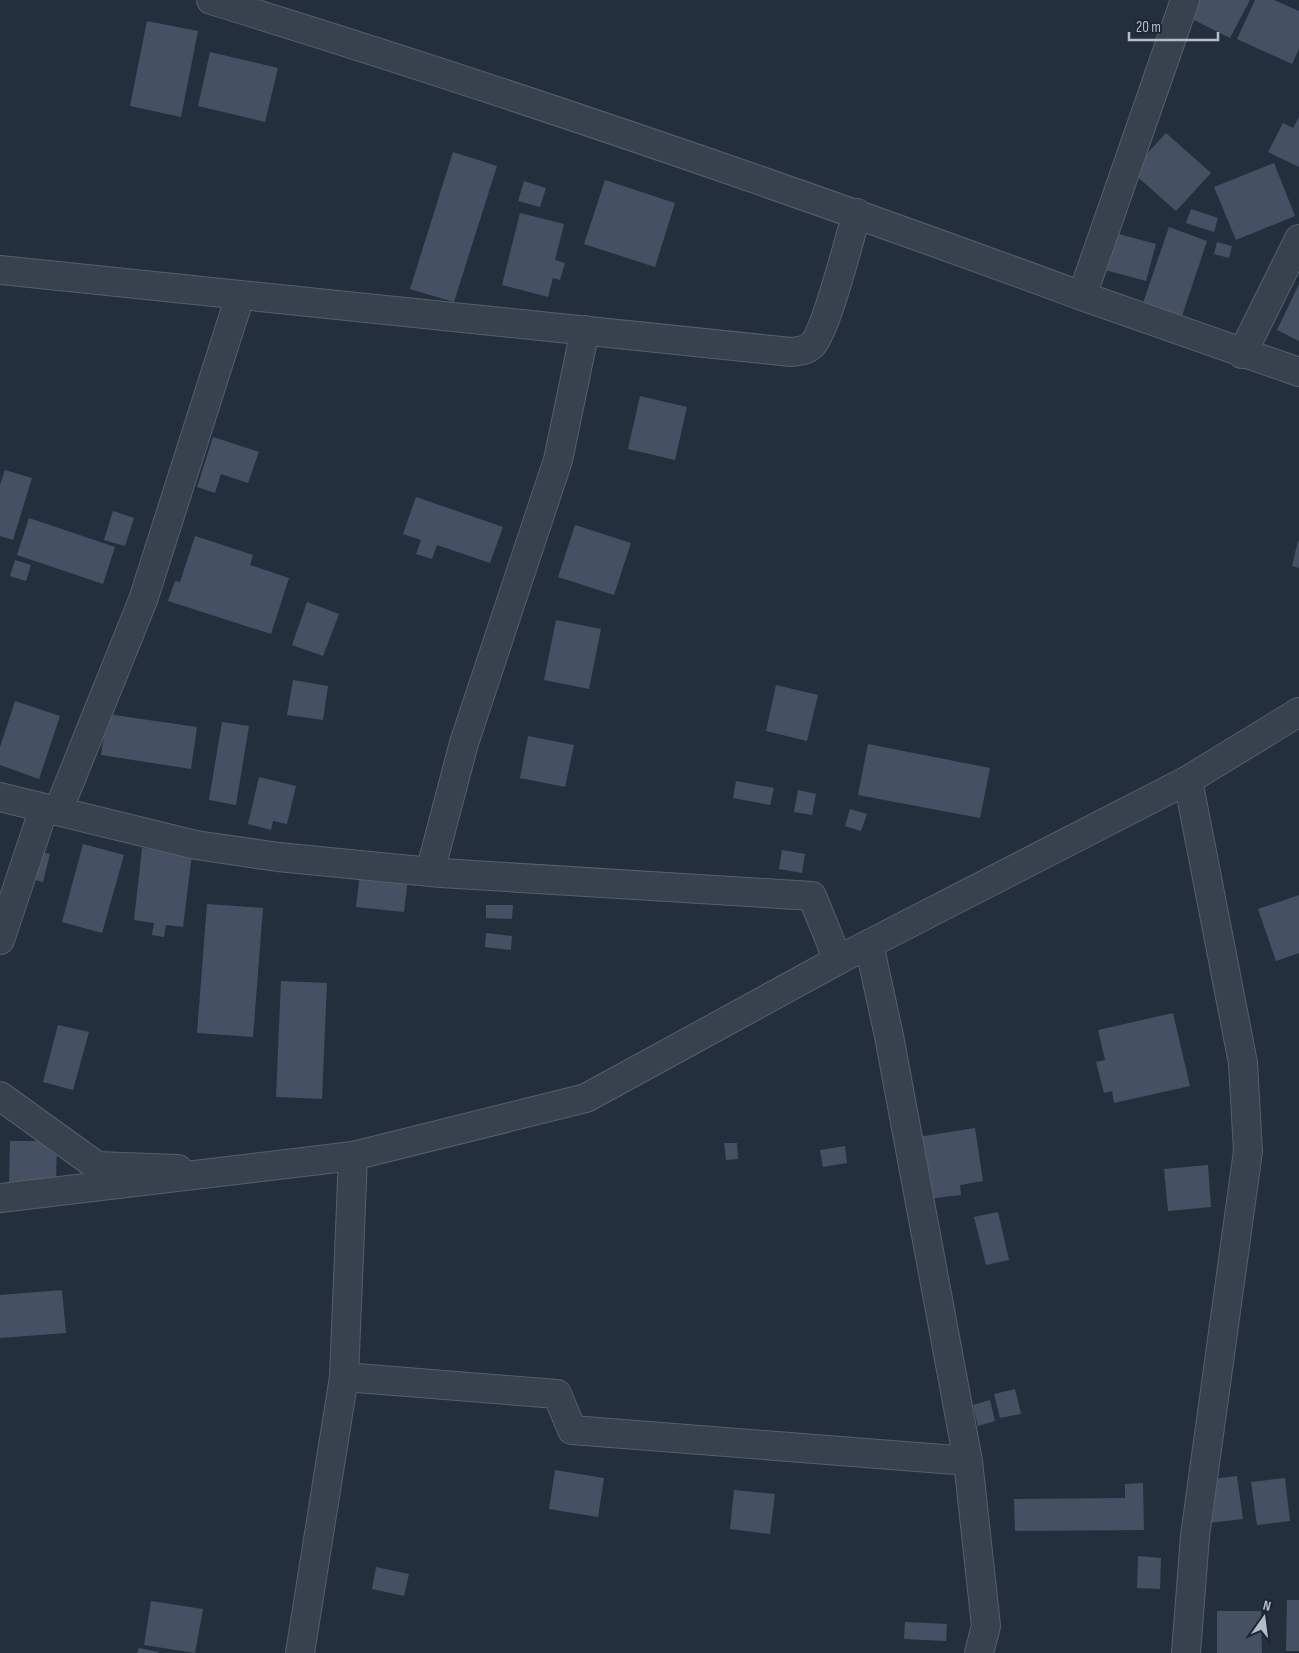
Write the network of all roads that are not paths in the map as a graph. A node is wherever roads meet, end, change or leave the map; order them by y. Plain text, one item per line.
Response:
1 (211, 0) edge
2 (1185, 0) edge
3 (857, 213) junction
4 (1299, 239) edge
5 (0, 270) edge
6 (240, 296) junction
7 (1082, 296) junction
8 (585, 330) junction
9 (1242, 354) junction
10 (1299, 372) edge
11 (1299, 712) edge
12 (1188, 780) junction
13 (0, 797) edge
14 (51, 809) junction
15 (430, 872) junction
16 (0, 940) edge
17 (869, 944) junction
18 (840, 959) junction
19 (0, 1096) edge
20 (353, 1156) junction
21 (239, 1171) junction
22 (0, 1198) edge
23 (344, 1377) junction
24 (968, 1461) junction
25 (300, 1653) edge
26 (979, 1653) edge
27 (1186, 1653) edge

1 - 3 street
2 - 7 street
3 - 7 street
3 - 8 street
4 - 9 street
5 - 6 street
6 - 8 street
6 - 14 street
7 - 9 street
8 - 15 street
9 - 10 street
11 - 12 street
12 - 17 street
12 - 27 street
13 - 14 street
14 - 15 street
14 - 16 street
15 - 18 street
17 - 18 street
17 - 24 street
18 - 20 street
19 - 21 street
20 - 21 street
20 - 23 street
21 - 22 street
23 - 24 street
23 - 25 street
24 - 26 street

